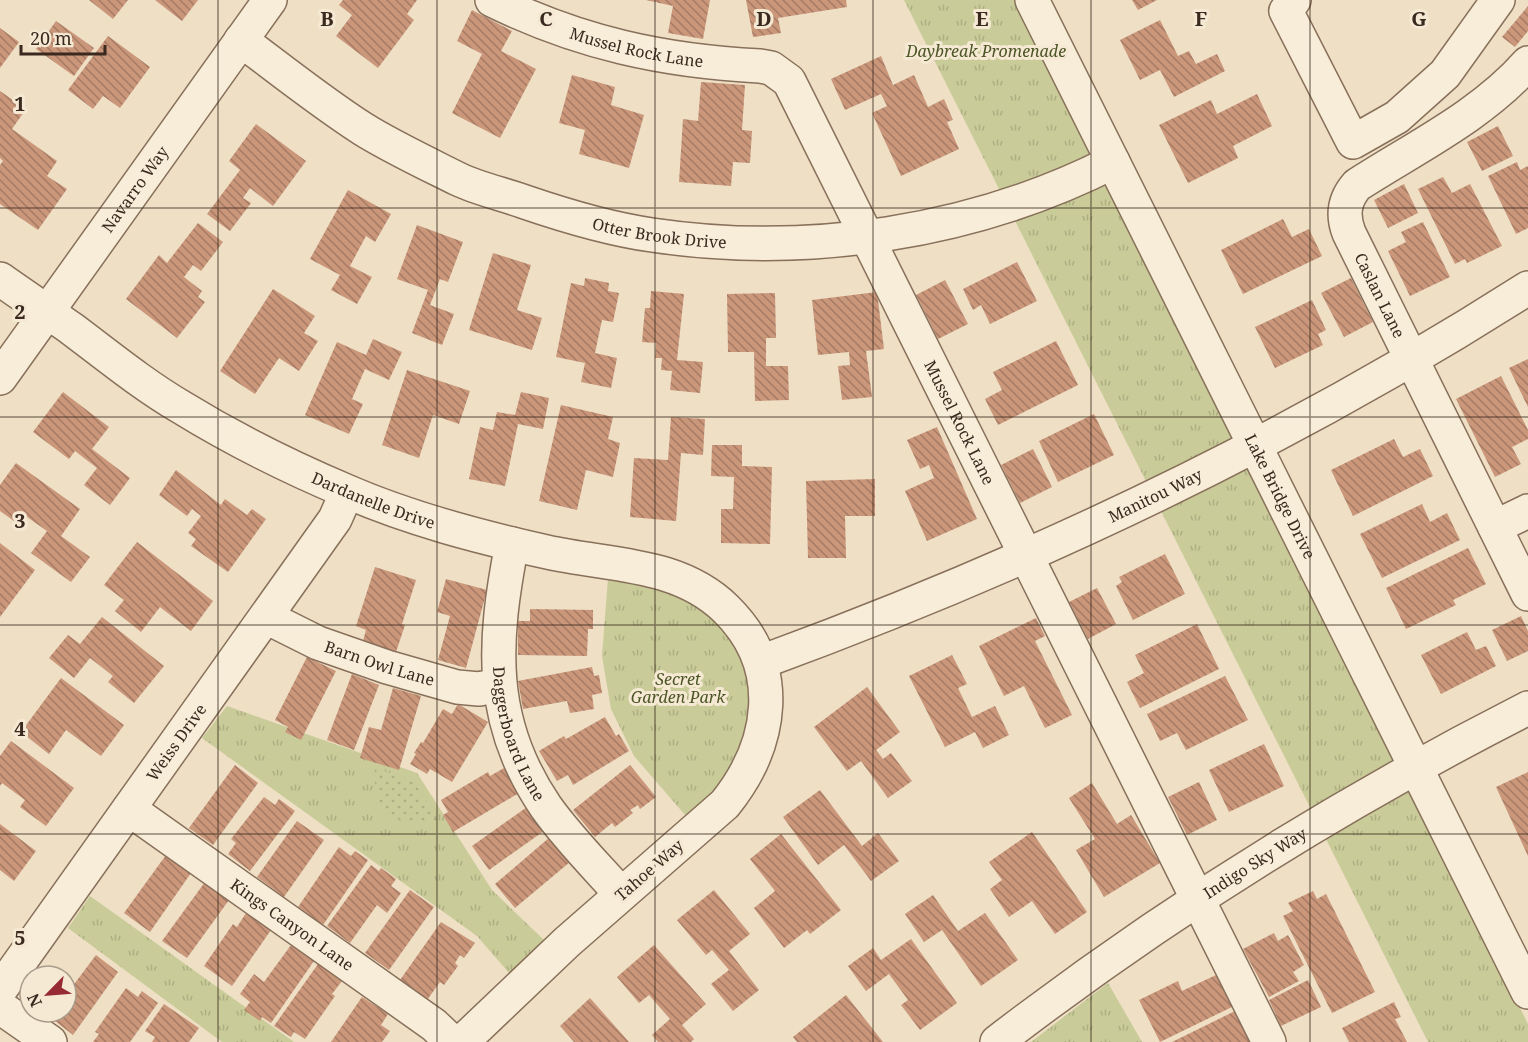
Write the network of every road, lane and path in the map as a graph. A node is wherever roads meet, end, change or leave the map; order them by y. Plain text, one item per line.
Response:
1 (270, 0) edge
2 (492, 0) edge
3 (1032, 0) edge
4 (1294, 0) edge
5 (1498, 0) edge
6 (241, 40) junction
7 (1528, 63) edge
8 (1113, 162) junction
9 (867, 236) junction
10 (0, 279) edge
11 (1528, 288) edge
12 (47, 312) junction
13 (1411, 360) junction
14 (0, 378) edge
15 (1255, 446) junction
16 (347, 492) junction
17 (1528, 511) edge
18 (1495, 527) junction
19 (512, 544) junction
20 (1027, 556) junction
21 (1528, 594) edge
22 (266, 617) junction
23 (760, 662) junction
24 (499, 685) junction
25 (1528, 708) edge
26 (1415, 766) junction
27 (129, 809) junction
28 (621, 894) junction
29 (1198, 898) junction
30 (0, 990) edge
31 (1528, 992) edge
32 (0, 1007) edge
33 (50, 1042) edge
34 (452, 1042) edge
35 (462, 1042) edge
36 (997, 1042) edge
37 (1269, 1042) edge

1 - 6 street, Navarro Way
2 - 9 street, Mussel Rock Lane
3 - 8 street, Lake Bridge Drive
4 - 5 street
6 - 9 street, Otter Brook Drive
6 - 12 street, Navarro Way
7 - 13 street, Caslan Lane
8 - 9 street, Otter Brook Drive
8 - 15 street, Lake Bridge Drive
9 - 20 street, Mussel Rock Lane
10 - 12 street, Dardanelle Drive
11 - 13 street, Manitou Way
12 - 14 street, Navarro Way
12 - 16 street, Dardanelle Drive
13 - 15 street, Manitou Way
13 - 18 street, Caslan Lane
15 - 20 street, Manitou Way
15 - 26 street, Lake Bridge Drive
16 - 19 street, Dardanelle Drive
16 - 22 street, Weiss Drive
17 - 18 street
18 - 21 street, Caslan Lane
19 - 23 street, Dardanelle Drive
19 - 24 street, Daggerboard Lane
20 - 23 street, Manitou Way
20 - 29 street, Mussel Rock Lane
22 - 24 street, Barn Owl Lane
22 - 27 street, Weiss Drive
23 - 28 street, Tahoe Way
24 - 28 street, Daggerboard Lane
25 - 26 street, Indigo Sky Way
26 - 29 street, Indigo Sky Way
26 - 31 street, Lake Bridge Drive
27 - 30 street, Weiss Drive
27 - 34 street, Kings Canyon Lane
28 - 35 street, Tahoe Way
29 - 36 street, Indigo Sky Way
29 - 37 street, Mussel Rock Lane
32 - 33 street

